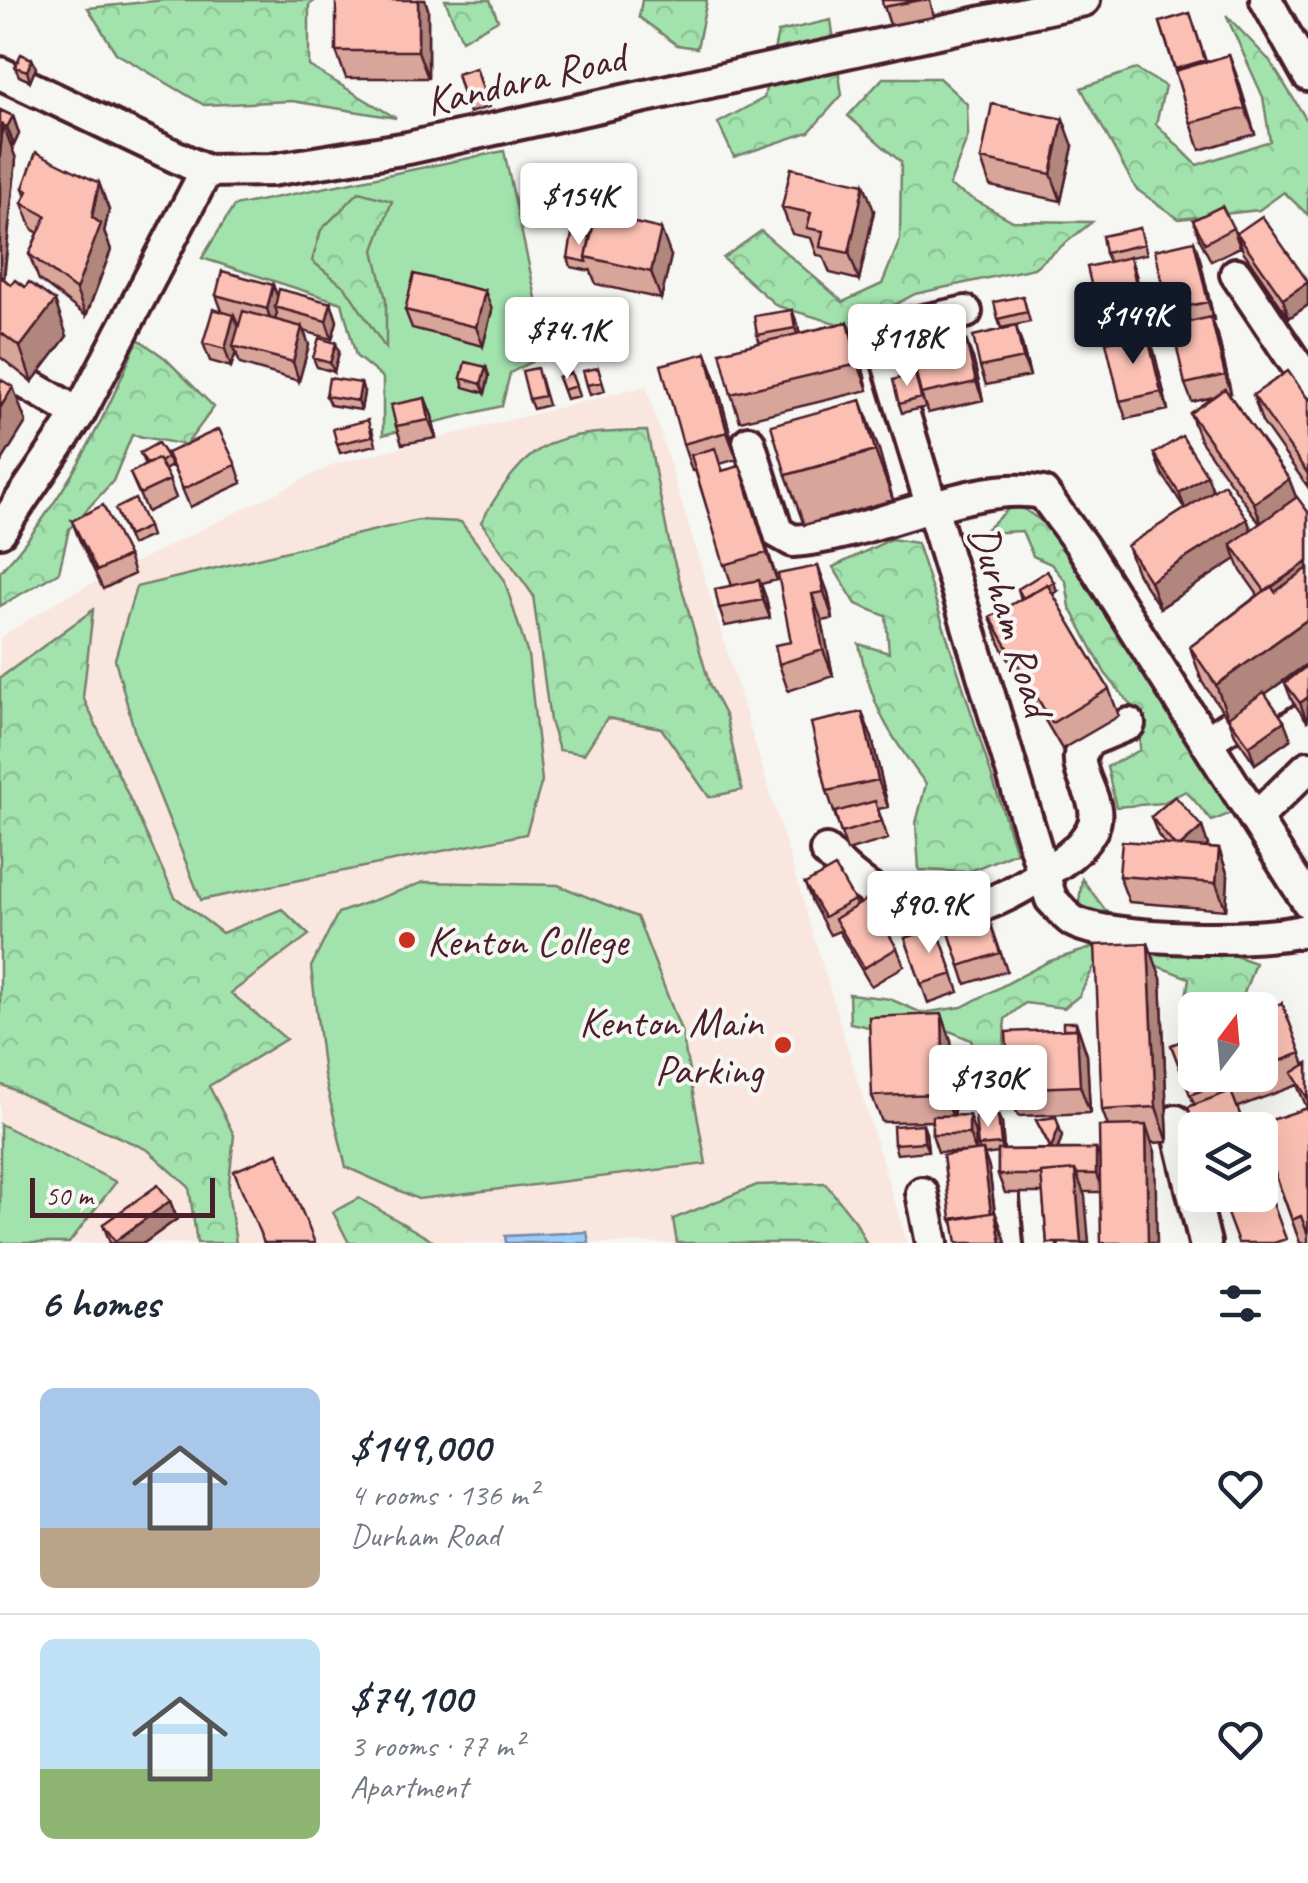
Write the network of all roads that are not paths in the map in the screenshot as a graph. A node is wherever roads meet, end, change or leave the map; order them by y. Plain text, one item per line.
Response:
1 (1084, 0) edge
2 (1266, 0) edge
3 (0, 73) edge
4 (1308, 75) edge
5 (206, 171) junction
6 (1236, 274) dead end
7 (966, 312) dead end
8 (0, 368) edge
9 (1308, 382) edge
10 (80, 414) junction
11 (750, 442) dead end
12 (935, 509) junction
13 (0, 531) edge
14 (1308, 675) edge
15 (1129, 724) dead end
16 (1207, 741) junction
17 (1308, 767) edge
18 (1255, 819) junction
19 (826, 850) dead end
20 (1044, 874) junction
21 (1308, 902) edge
22 (1308, 929) edge
23 (1176, 1121) dead end
24 (922, 1193) dead end
25 (1037, 1197) edge
26 (932, 1243) edge
27 (1041, 1243) edge
28 (1205, 1243) edge

1 - 5 street, Kandara Road
2 - 4 street
3 - 5 street, Kandara Road
5 - 10 street
6 - 9 street
7 - 12 street
8 - 10 street
10 - 13 street
11 - 12 street
12 - 16 street, Durham Road
12 - 20 street, Durham Road
14 - 16 street
15 - 20 street
16 - 18 street, Durham Road
17 - 18 street
18 - 21 street, Durham Road
19 - 20 street
20 - 22 street, Durham Road
23 - 28 street
24 - 26 street
25 - 27 street

